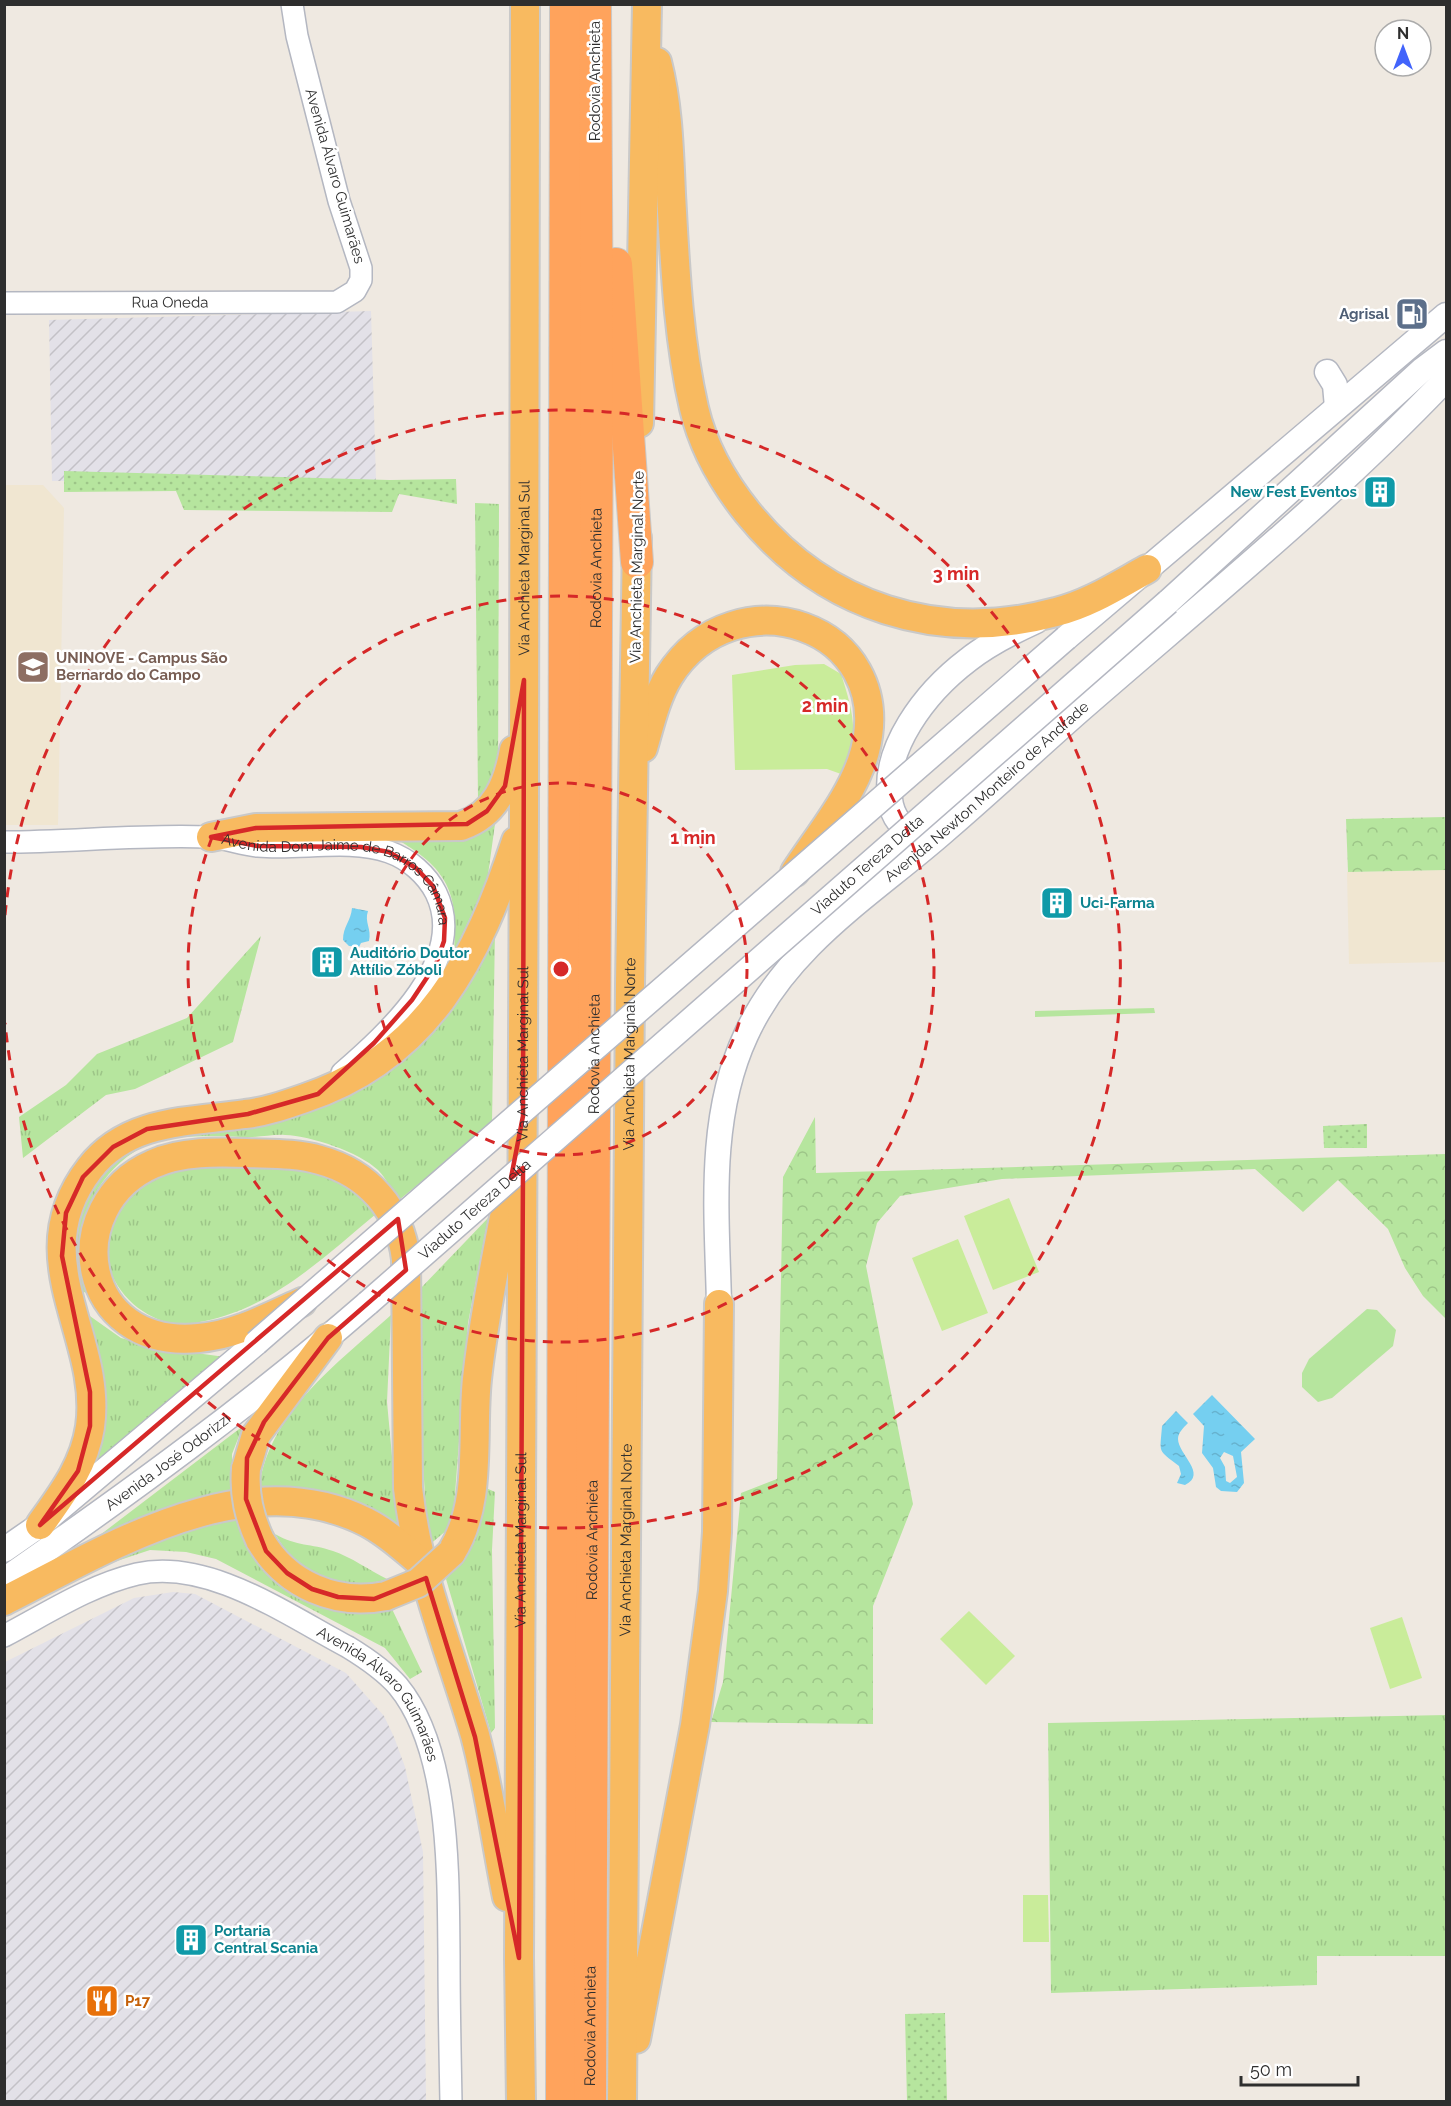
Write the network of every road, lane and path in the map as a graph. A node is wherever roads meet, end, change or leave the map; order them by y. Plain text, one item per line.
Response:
1 (292, 4) edge
2 (525, 4) edge
3 (566, 4) edge
4 (595, 4) edge
5 (608, 4) edge
6 (647, 15) edge
7 (337, 302) joint
8 (4, 303) edge
9 (1446, 315) edge
10 (1446, 352) edge
11 (1446, 368) edge
12 (1422, 370) junction
13 (1379, 371) junction
14 (1327, 372) dead end
15 (1446, 379) edge
16 (1337, 407) junction
17 (637, 562) junction
18 (1147, 568) joint
19 (1060, 626) junction
20 (524, 680) junction
21 (633, 788) junction
22 (524, 817) junction
23 (211, 837) junction
24 (936, 839) junction
25 (4, 842) edge
26 (791, 878) junction
27 (318, 1094) junction
28 (523, 1116) junction
29 (69, 1302) junction
30 (303, 1302) junction
31 (719, 1304) joint
32 (126, 1321) junction
33 (328, 1338) junction
34 (40, 1525) junction
35 (4, 1550) edge
36 (421, 1563) junction
37 (4, 1580) edge
38 (4, 1601) edge
39 (4, 1636) edge
40 (519, 1958) junction
41 (451, 2102) edge
42 (521, 2102) edge
43 (562, 2102) edge
44 (590, 2102) edge
45 (623, 2102) edge

1 - 7 street, Avenida Álvaro Guimarães
2 - 20 highway, Via Anchieta Marginal Sul
3 - 43 highway, Rodovia Anchieta
4 - 44 highway, Rodovia Anchieta
5 - 17 highway
6 - 17 highway, Via Anchieta Marginal Norte
6 - 19 highway
7 - 8 street, Rua Oneda
9 - 13 main road
10 - 12 main road
11 - 12 street
12 - 13 street
12 - 33 main road, Viaduto Tereza Delta, bridge
13 - 16 main road
14 - 16 main road
15 - 24 main road, Avenida Newton Monteiro de Andrade
16 - 18 main road
17 - 21 highway, Via Anchieta Marginal Norte
18 - 19 highway
19 - 24 main road
19 - 26 main road, bridge
20 - 22 highway, Via Anchieta Marginal Sul
20 - 23 highway
21 - 26 highway, bridge
21 - 45 highway, Via Anchieta Marginal Norte
22 - 27 highway
22 - 28 highway, Via Anchieta Marginal Sul
23 - 25 street, Avenida Dom Jaime de Barros Câmara
23 - 27 street, Avenida Dom Jaime de Barros Câmara
24 - 31 main road, Avenida Newton Monteiro de Andrade
26 - 30 main road, bridge
27 - 29 highway
28 - 33 highway, bridge
28 - 40 highway, Via Anchieta Marginal Sul
29 - 32 highway
29 - 34 highway
30 - 32 highway
30 - 34 main road, Avenida José Odorizzi, bridge
31 - 45 highway
32 - 36 highway
33 - 37 main road, Avenida José Odorizzi
34 - 35 main road, Avenida José Odorizzi
36 - 38 highway
36 - 40 highway
39 - 41 street, Avenida Álvaro Guimarães
40 - 42 highway, Via Anchieta Marginal Sul

